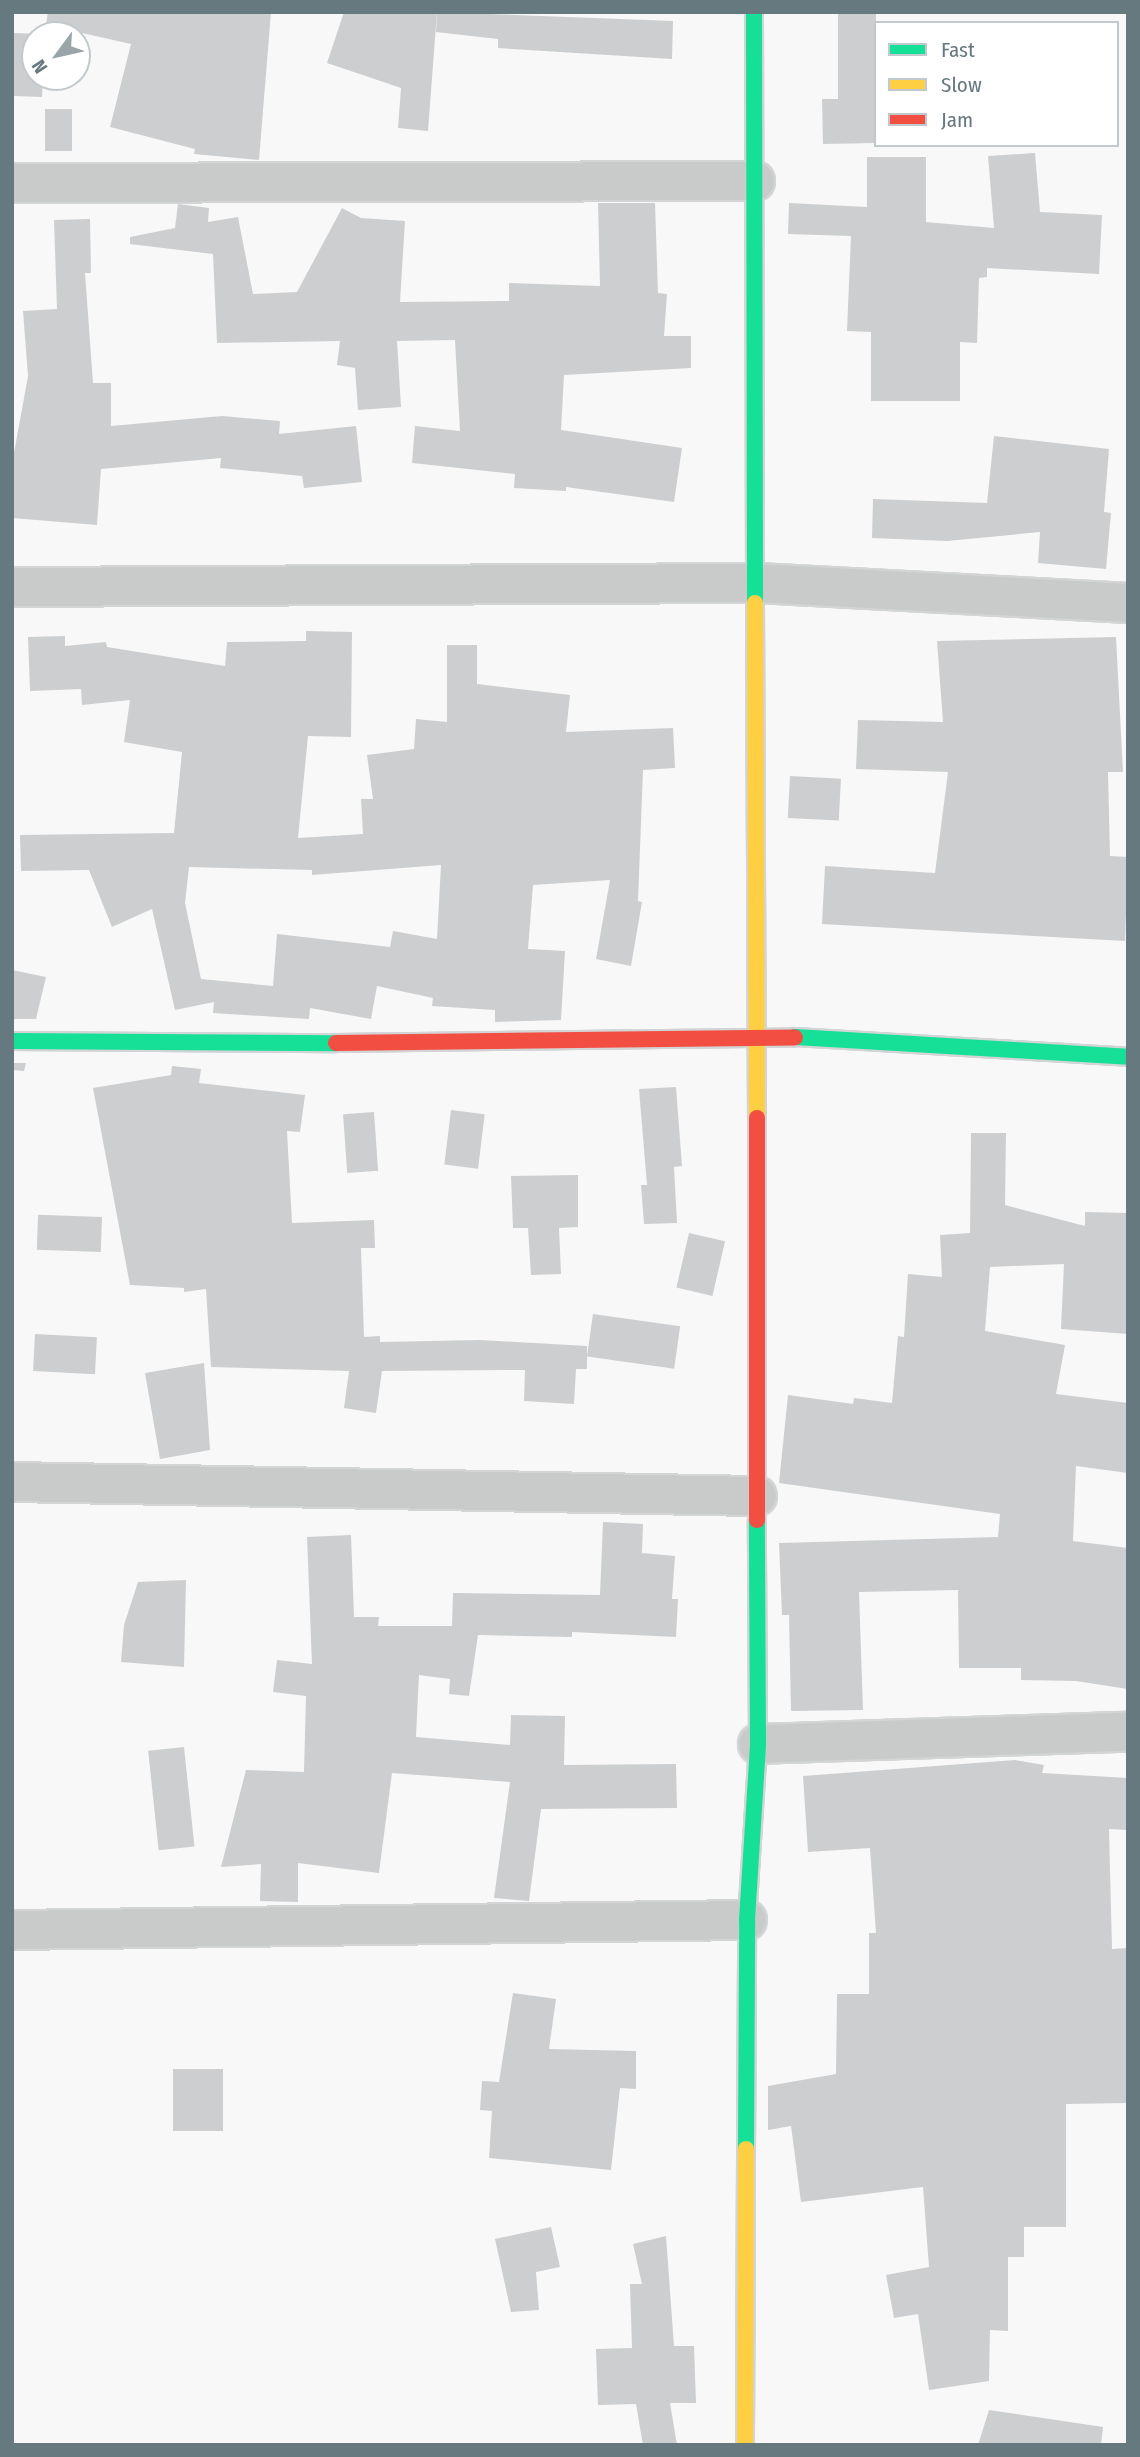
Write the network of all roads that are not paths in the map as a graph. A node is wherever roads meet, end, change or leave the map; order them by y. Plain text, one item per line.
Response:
1 (754, 12) edge
2 (755, 181) junction
3 (12, 183) edge
4 (758, 583) junction
5 (12, 587) edge
6 (1128, 603) edge
7 (759, 1035) junction
8 (12, 1041) edge
9 (1128, 1057) edge
10 (12, 1482) edge
11 (757, 1496) junction
12 (1128, 1732) edge
13 (758, 1744) junction
14 (747, 1920) junction
15 (12, 1930) edge
16 (745, 2445) edge

1 - 2 street
2 - 3 street
2 - 4 street
4 - 5 street
4 - 6 street
4 - 7 street
7 - 8 street
7 - 9 street
7 - 11 street
10 - 11 street
11 - 13 street
12 - 13 street
13 - 14 street
14 - 15 street
14 - 16 street

